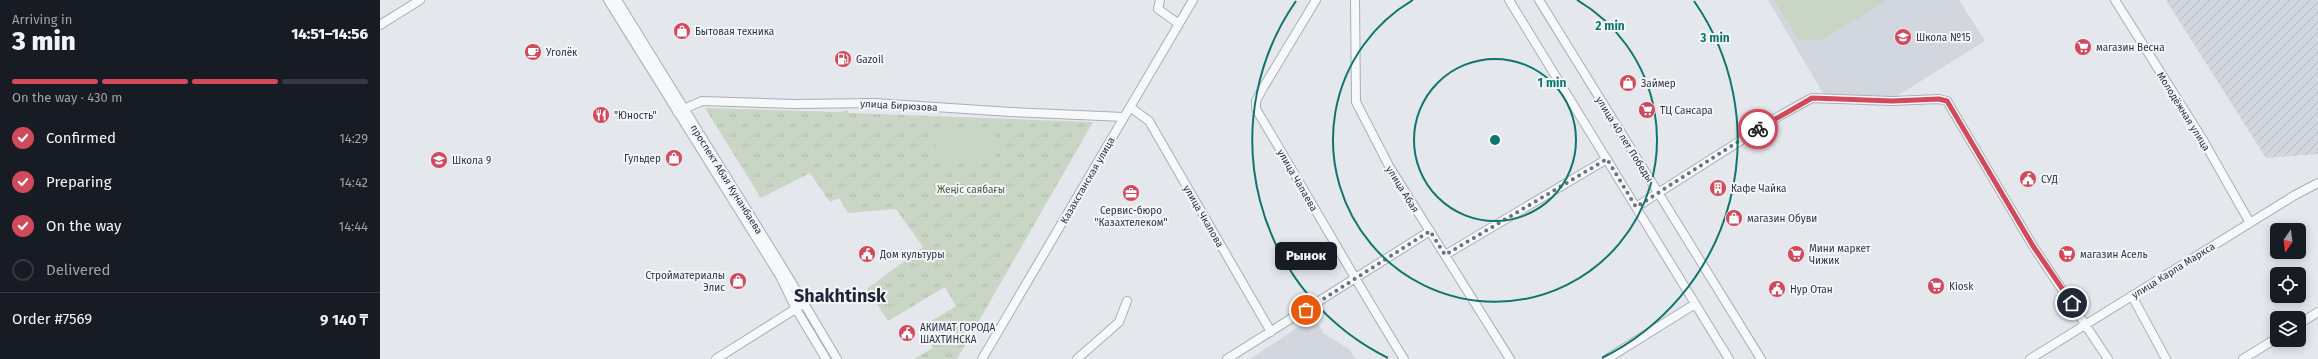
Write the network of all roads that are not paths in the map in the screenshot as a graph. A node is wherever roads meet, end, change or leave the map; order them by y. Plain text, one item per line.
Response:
1 (420, 0) edge
2 (608, 0) edge
3 (617, 0) edge
4 (1160, 0) edge
5 (1193, 0) edge
6 (1316, 0) edge
7 (1355, 0) edge
8 (1509, 0) edge
9 (1539, 0) edge
10 (2114, 0) edge
11 (1179, 24) junction
12 (380, 25) edge
13 (1130, 107) junction
14 (680, 110) junction
15 (1124, 117) junction
16 (1607, 159) junction
17 (2318, 183) edge
18 (1658, 194) junction
19 (1636, 207) junction
20 (2250, 223) junction
21 (1430, 231) junction
22 (1445, 255) junction
23 (1354, 279) junction
24 (2132, 296) junction
25 (1127, 301) dead end
26 (803, 304) junction
27 (1696, 304) junction
28 (796, 309) junction
29 (2318, 312) edge
30 (2306, 320) edge
31 (2087, 324) junction
32 (1271, 332) junction
33 (2270, 342) edge
34 (716, 359) edge
35 (826, 359) edge
36 (837, 359) edge
37 (982, 359) edge
38 (1077, 359) edge
39 (1227, 359) edge
40 (1404, 359) edge
41 (1510, 359) edge
42 (1607, 359) edge
43 (1729, 359) edge
44 (1761, 359) edge
45 (2030, 359) edge
46 (2108, 359) edge
47 (2166, 359) edge
48 (2243, 359) edge

1 - 12 street
2 - 14 street, проспект Абая Кунанбаева
3 - 14 street, проспект Абая Кунанбаева
4 - 11 street
5 - 11 street, Казахстанская улица
6 - 23 street, улица Чапаева
7 - 21 street, улица Абая
8 - 16 street
9 - 18 street, улица 40 лет Победы
10 - 20 street, Молодёжная улица
11 - 13 street, Казахстанская улица
13 - 15 street, Казахстанская улица
13 - 32 street, улица Чкалова
14 - 15 street, улица Бирюзова
14 - 26 street, проспект Абая Кунанбаева
14 - 28 street, проспект Абая Кунанбаева
15 - 37 street, Казахстанская улица
16 - 19 street
16 - 22 street
17 - 20 street, улица Карла Маркса
18 - 19 street
18 - 31 street
18 - 44 street, улица 40 лет Победы
19 - 27 street
20 - 24 street, улица Карла Маркса
21 - 22 street, улица Абая
21 - 23 street
22 - 41 street, улица Абая
23 - 32 street
23 - 40 street, улица Чапаева
24 - 31 street, улица Карла Маркса
24 - 47 street
25 - 38 street
26 - 28 street
26 - 36 street, проспект Абая Кунанбаева
27 - 42 street
27 - 43 street
28 - 34 street
28 - 35 street, проспект Абая Кунанбаева
29 - 30 street
31 - 45 street, улица Карла Маркса
31 - 46 street
32 - 39 street
33 - 48 street

